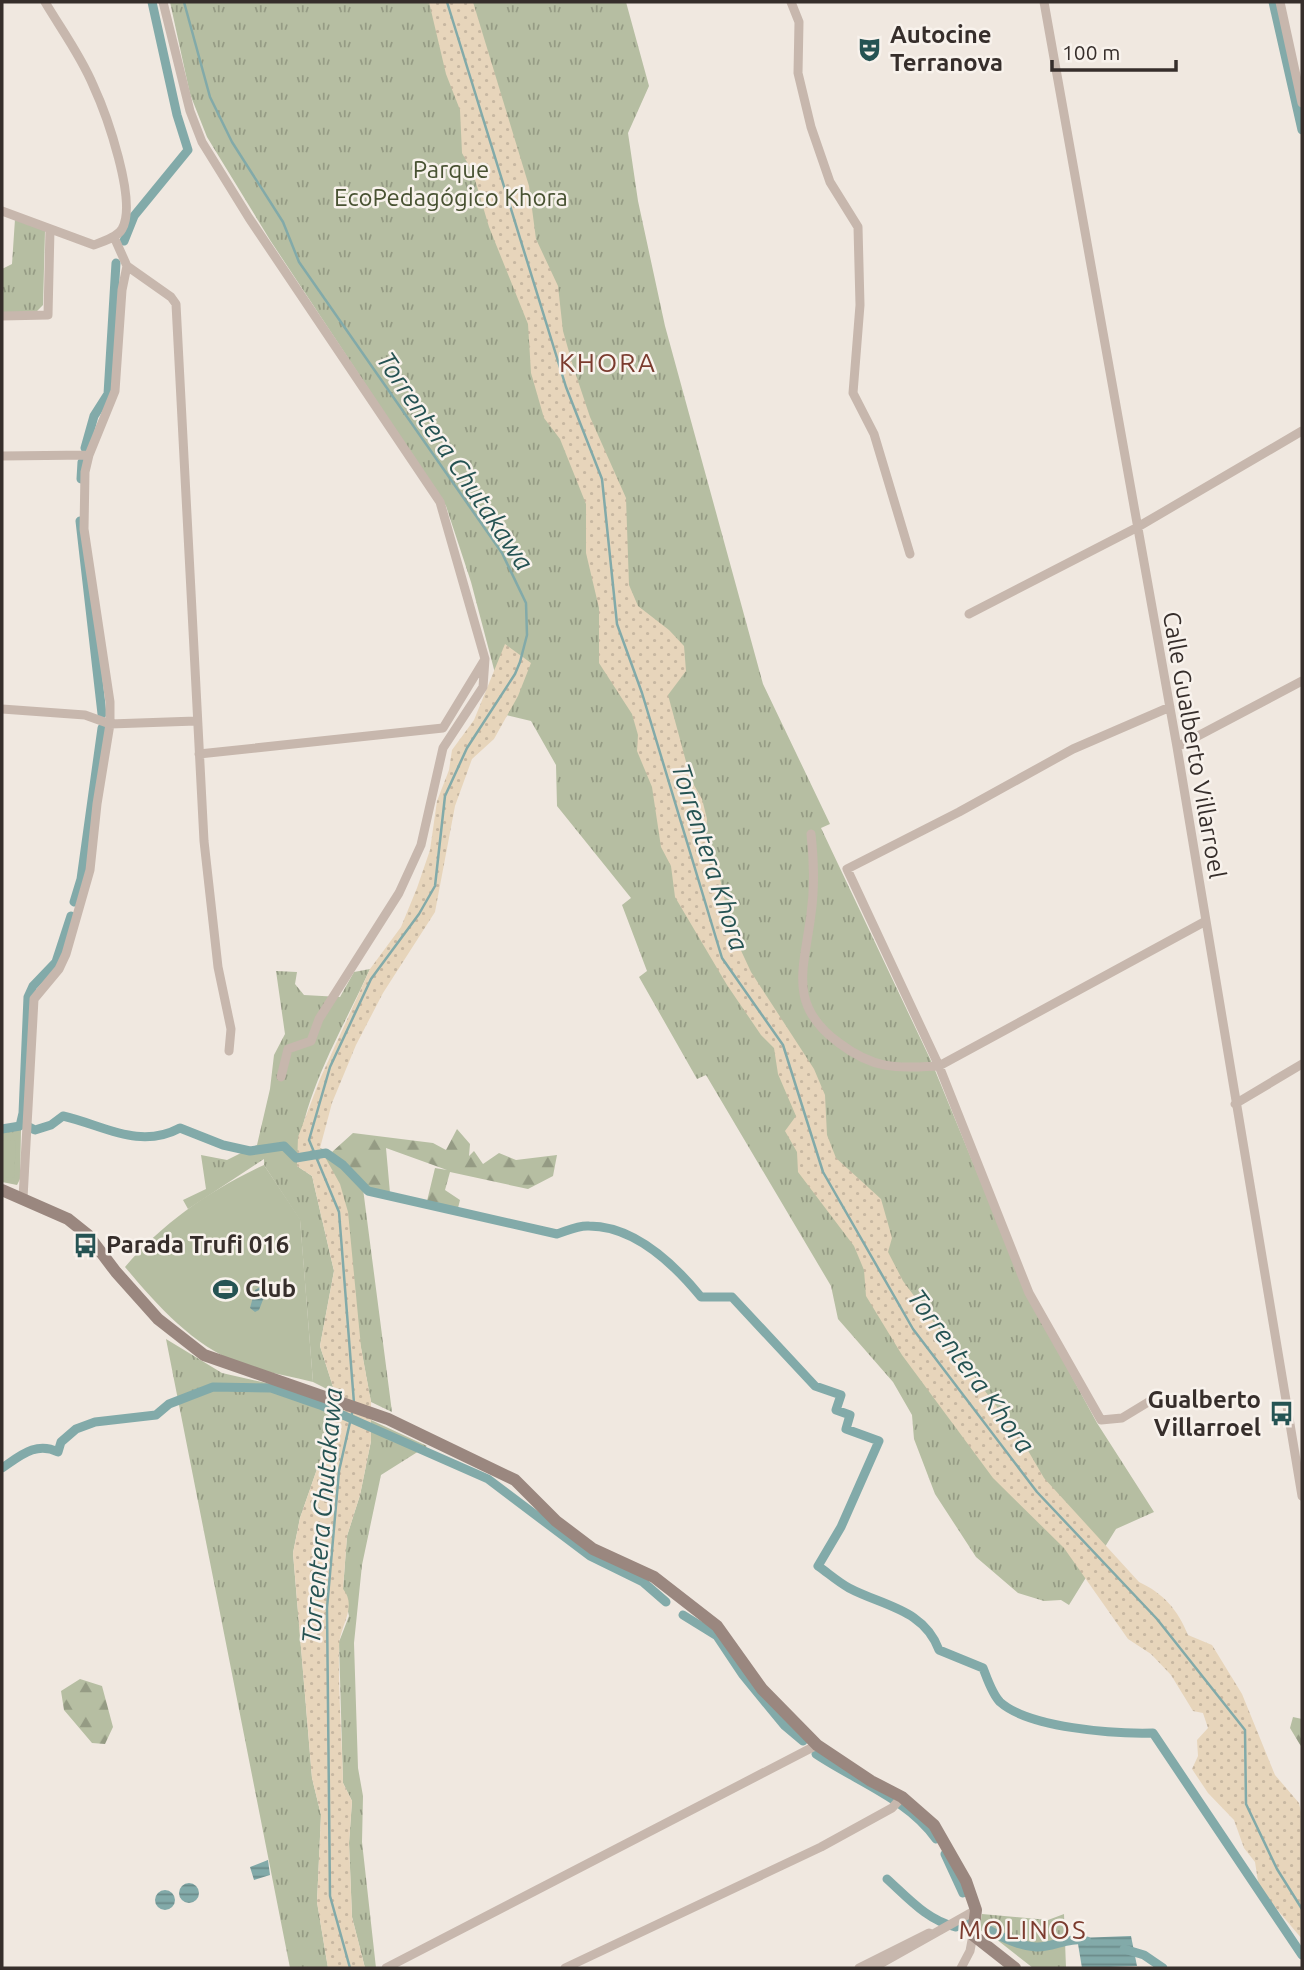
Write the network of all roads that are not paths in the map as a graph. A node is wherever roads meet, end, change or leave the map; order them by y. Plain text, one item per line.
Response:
1 (45, 2) edge
2 (163, 2) edge
3 (791, 2) edge
4 (1044, 2) edge
5 (1280, 2) edge
6 (1302, 103) edge
7 (2, 211) edge
8 (50, 229) junction
9 (114, 237) junction
10 (127, 266) junction
11 (2, 316) edge
12 (1302, 432) edge
13 (89, 455) junction
14 (2, 456) edge
15 (1136, 528) junction
16 (910, 554) dead end
17 (969, 614) dead end
18 (485, 659) junction
19 (1302, 681) edge
20 (1170, 707) junction
21 (2, 709) edge
22 (196, 721) junction
23 (110, 724) junction
24 (1177, 747) junction
25 (199, 754) junction
26 (811, 834) dead end
27 (1204, 922) junction
28 (229, 1051) dead end
29 (1302, 1064) edge
30 (939, 1066) junction
31 (281, 1077) dead end
32 (1235, 1104) junction
33 (2, 1190) edge
34 (23, 1198) junction
35 (1150, 1401) dead end
36 (1302, 1496) edge
37 (817, 1745) junction
38 (902, 1797) junction
39 (976, 1910) junction
40 (944, 1928) junction
41 (973, 1935) junction
42 (386, 1968) edge
43 (565, 1968) edge
44 (859, 1968) edge
45 (873, 1968) edge
46 (961, 1968) edge
47 (1015, 1968) edge

1 - 9 street
2 - 18 street
3 - 16 street
4 - 15 street, Calle Gualberto Villarroel
5 - 6 street
7 - 8 street
8 - 9 street
8 - 11 street
9 - 10 street
10 - 13 street
10 - 22 street
12 - 15 street
13 - 14 street
13 - 23 street
15 - 17 street
15 - 20 street, Calle Gualberto Villarroel
18 - 25 street
18 - 31 street
19 - 24 street
20 - 24 street, Calle Gualberto Villarroel
20 - 30 street
21 - 23 street
22 - 23 street
22 - 25 street
23 - 34 street
24 - 27 street, Calle Gualberto Villarroel
25 - 28 street
26 - 30 street
27 - 30 street
27 - 32 street, Calle Gualberto Villarroel
29 - 32 street
30 - 35 street
32 - 36 street, Calle Gualberto Villarroel
33 - 34 street
34 - 37 street
37 - 38 street
37 - 42 street
38 - 39 street
38 - 43 street
39 - 40 street
39 - 41 street
40 - 44 street
40 - 45 street
41 - 46 street
41 - 47 street

